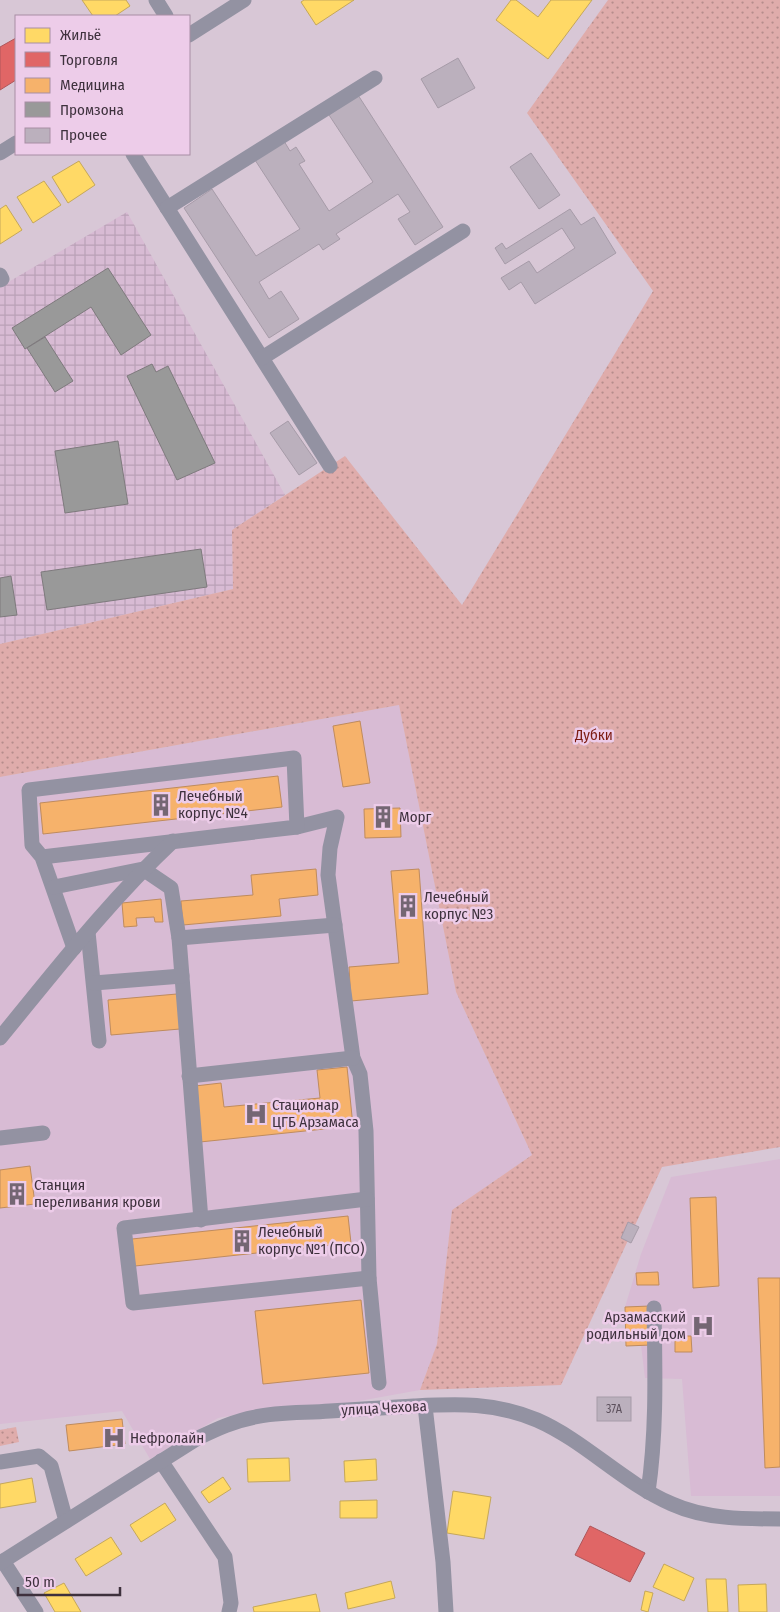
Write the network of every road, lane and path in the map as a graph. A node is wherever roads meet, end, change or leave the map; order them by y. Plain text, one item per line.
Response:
1 (156, 0) edge
2 (244, 0) edge
3 (165, 15) edge
4 (190, 34) edge
5 (375, 78) dead end
6 (15, 144) edge
7 (0, 153) edge
8 (134, 155) edge
9 (167, 208) junction
10 (463, 231) dead end
11 (0, 275) edge
12 (0, 280) edge
13 (262, 358) junction
14 (330, 466) dead end
15 (297, 826) junction
16 (173, 841) junction
17 (42, 857) junction
18 (143, 869) junction
19 (54, 887) junction
20 (335, 925) junction
21 (88, 932) junction
22 (179, 938) junction
23 (74, 948) junction
24 (182, 976) junction
25 (94, 983) junction
26 (0, 1038) edge
27 (100, 1041) dead end
28 (353, 1058) junction
29 (189, 1076) junction
30 (43, 1133) dead end
31 (0, 1138) edge
32 (367, 1199) junction
33 (201, 1220) junction
34 (369, 1278) junction
35 (654, 1308) dead end
36 (379, 1383) dead end
37 (425, 1406) junction
38 (161, 1461) junction
39 (0, 1462) edge
40 (648, 1492) junction
41 (780, 1519) edge
42 (66, 1521) junction
43 (1, 1562) edge
44 (36, 1612) edge
45 (229, 1612) edge
46 (446, 1612) edge

1 - 3 street
2 - 4 street
5 - 9 street
6 - 7 street
8 - 9 street
9 - 13 street
10 - 13 street
11 - 12 street
13 - 14 street
15 - 16 street
15 - 17 street
15 - 20 street
16 - 17 street
16 - 18 street
17 - 19 street
18 - 19 street
18 - 21 street
18 - 22 street
19 - 23 street
20 - 22 street
20 - 28 street
21 - 23 street
21 - 25 street
22 - 24 street
23 - 26 street
24 - 25 street
24 - 29 street
25 - 27 street
28 - 29 street
28 - 32 street
29 - 33 street
30 - 31 street
32 - 33 street
32 - 34 street
33 - 34 street
34 - 36 street
35 - 40 street
37 - 38 street, улица Чехова
37 - 40 street, улица Чехова
37 - 46 street
38 - 42 street, улица Чехова
38 - 45 street
39 - 42 street
40 - 41 street, улица Чехова
42 - 43 street, улица Чехова
43 - 44 street

